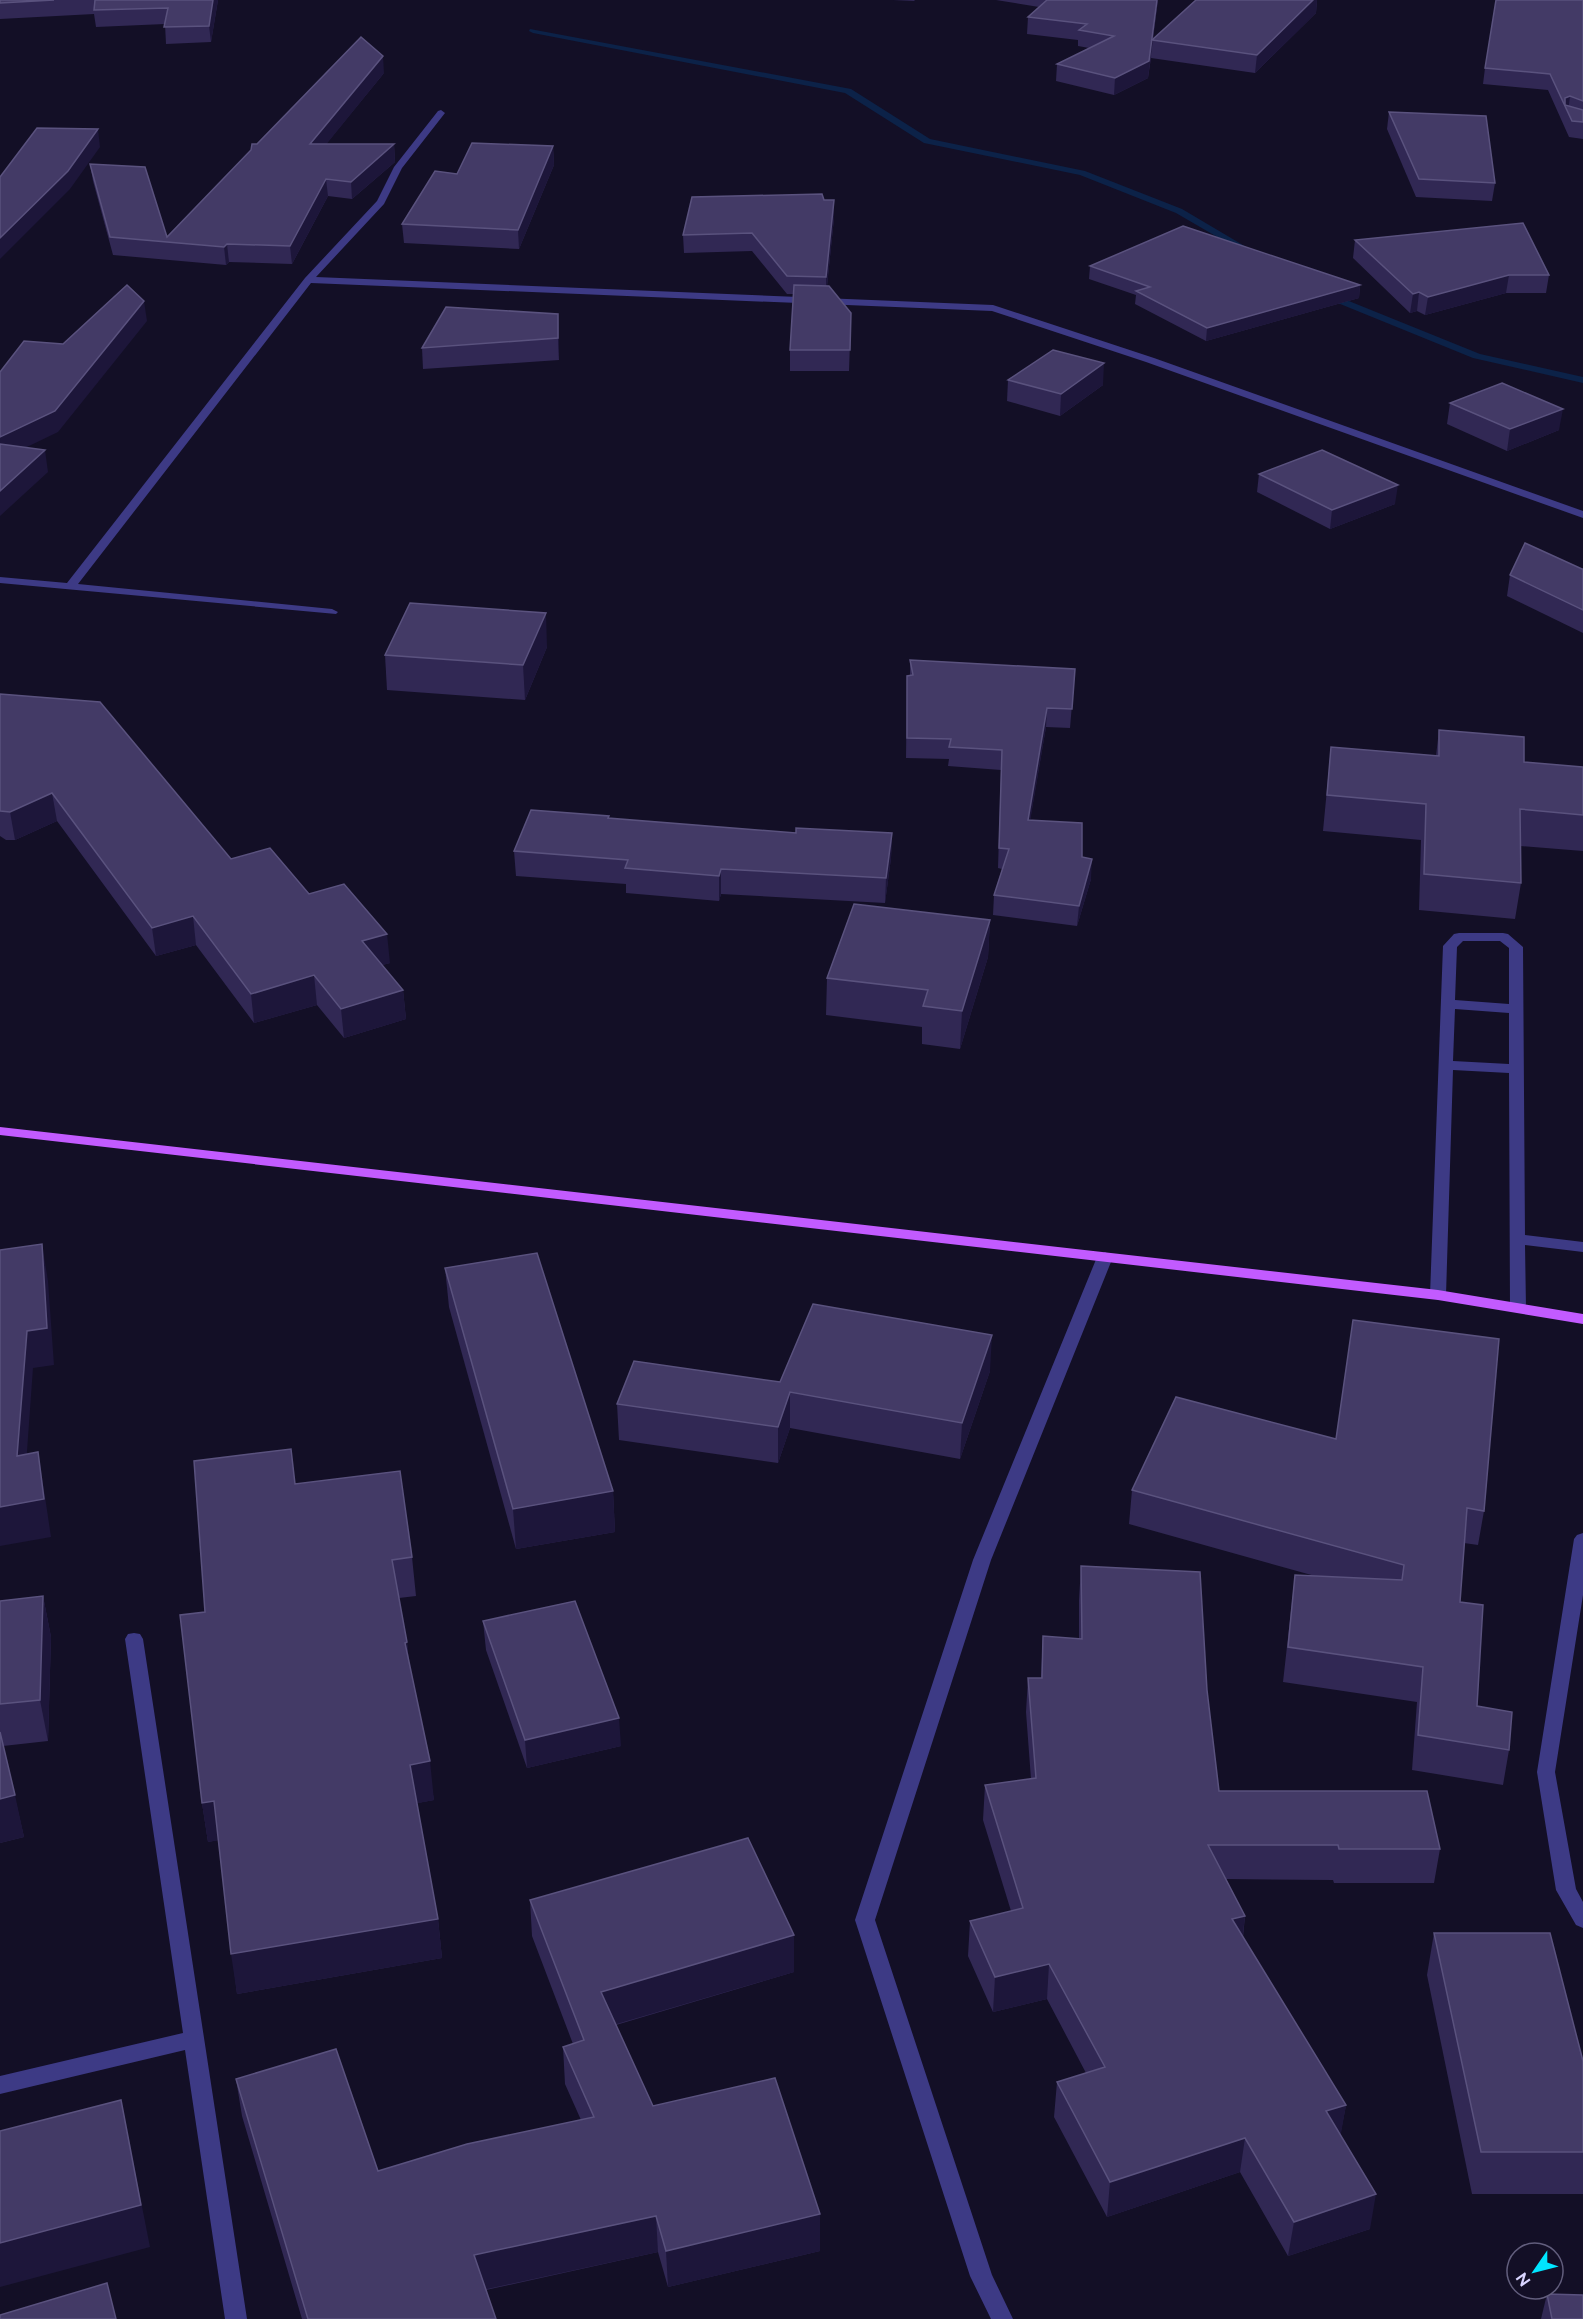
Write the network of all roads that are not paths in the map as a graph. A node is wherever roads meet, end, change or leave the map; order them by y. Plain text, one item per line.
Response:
1 (441, 113) dead end
2 (308, 280) junction
3 (1583, 514) edge
4 (0, 580) edge
5 (70, 587) junction
6 (332, 612) dead end
7 (1448, 1004) junction
8 (1516, 1009) junction
9 (1446, 1065) junction
10 (1516, 1069) junction
11 (0, 1131) edge
12 (1518, 1239) junction
13 (1583, 1247) edge
14 (1105, 1257) junction
15 (1438, 1295) junction
16 (1518, 1308) junction
17 (1583, 1319) edge
18 (1583, 1539) edge
19 (134, 1639) dead end
20 (1583, 1920) edge
21 (195, 2039) junction
22 (0, 2085) edge
23 (236, 2319) edge
24 (1002, 2319) edge

1 - 2 street
2 - 3 street
2 - 5 street
4 - 5 street
5 - 6 street
7 - 8 street
7 - 8 street
7 - 9 street
8 - 10 street
9 - 10 street
9 - 15 street
10 - 12 street
11 - 14 main road
12 - 13 street
12 - 16 street
14 - 15 main road
14 - 24 street
15 - 16 main road
16 - 17 main road
18 - 20 street
19 - 21 street
21 - 22 street
21 - 23 street

